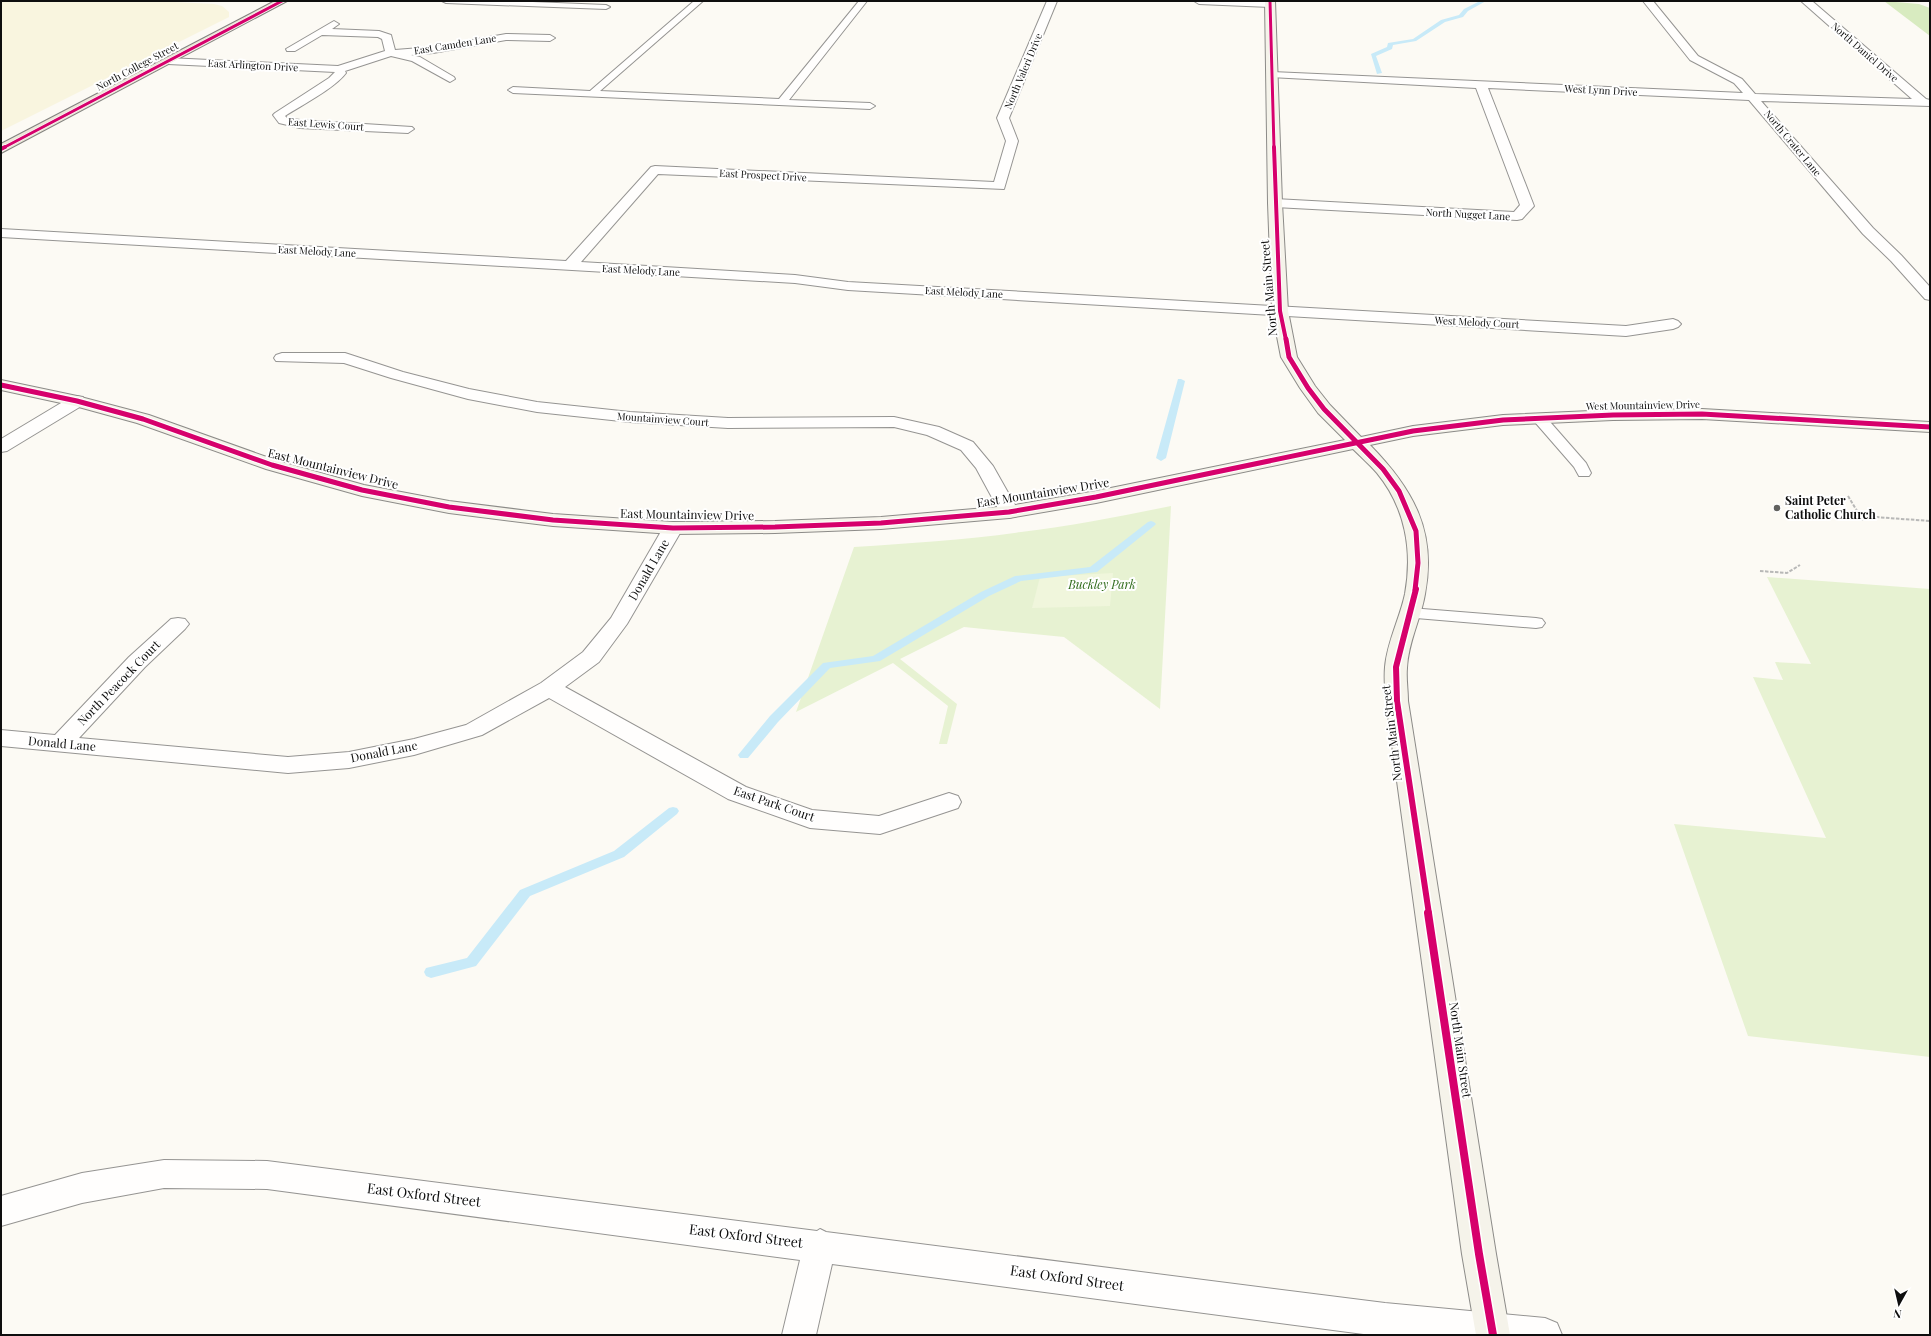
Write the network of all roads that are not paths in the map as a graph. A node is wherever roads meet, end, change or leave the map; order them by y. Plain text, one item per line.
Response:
1 (282, 1) edge
2 (446, 1) edge
3 (699, 1) edge
4 (863, 1) edge
5 (1052, 1) edge
6 (1199, 1) edge
7 (1648, 1) edge
8 (1806, 1) edge
9 (1270, 3) edge
10 (606, 7) dead end
11 (338, 21) dead end
12 (321, 32) junction
13 (550, 38) dead end
14 (291, 49) dead end
15 (391, 52) junction
16 (168, 61) junction
17 (339, 69) junction
18 (1272, 75) junction
19 (450, 79) dead end
20 (1481, 85) junction
21 (513, 90) dead end
22 (594, 92) junction
23 (1754, 97) junction
24 (782, 102) junction
25 (1926, 103) edge
26 (870, 106) dead end
27 (408, 129) dead end
28 (1, 149) edge
29 (999, 186) joint
30 (1275, 204) junction
31 (1, 233) edge
32 (570, 266) junction
33 (1930, 296) edge
34 (1280, 311) junction
35 (1673, 324) dead end
36 (282, 358) dead end
37 (1, 385) edge
38 (77, 401) junction
39 (1539, 418) junction
40 (1930, 427) edge
41 (1358, 442) junction
42 (1, 447) edge
43 (1584, 473) dead end
44 (1009, 512) junction
45 (673, 528) junction
46 (1410, 613) junction
47 (1536, 623) dead end
48 (178, 624) dead end
49 (549, 688) junction
50 (1, 738) edge
51 (60, 744) junction
52 (949, 802) dead end
53 (1, 1211) edge
54 (820, 1246) junction
55 (1493, 1333) edge
56 (799, 1335) edge
57 (1545, 1335) edge

1 - 16 main road, North College Street
2 - 10 lane
3 - 22 lane
4 - 24 lane
5 - 29 street, North Valeri Drive
6 - 9 street
7 - 23 street, North Crater Lane
8 - 25 street, North Daniel Drive
9 - 18 street, North Main Street
11 - 12 street
12 - 14 street
12 - 15 street
13 - 15 street, East Camden Lane
15 - 17 street, East Camden Lane
15 - 19 street
16 - 17 street, East Arlington Drive
16 - 28 main road, North College Street
17 - 27 street, East Lewis Court
18 - 20 street, West Lynn Drive
18 - 30 street, North Main Street
20 - 23 street, West Lynn Drive
20 - 30 street, North Nugget Lane
21 - 22 lane
22 - 24 lane
23 - 25 street, West Lynn Drive
23 - 33 street, North Crater Lane
24 - 26 lane
29 - 32 street, East Prospect Drive
30 - 34 street, North Main Street
31 - 32 street, East Melody Lane
32 - 34 street, East Melody Lane
34 - 35 street, West Melody Court
34 - 41 street, North Main Street
36 - 44 street, Mountainview Court
37 - 38 street, East Mountainview Drive
38 - 42 street
38 - 45 street, East Mountainview Drive
39 - 40 street, West Mountainview Drive
39 - 41 street, West Mountainview Drive
39 - 43 lane
41 - 44 street, East Mountainview Drive
41 - 46 street, North Main Street
44 - 45 street, East Mountainview Drive
45 - 49 street, Donald Lane
46 - 47 lane
46 - 55 street, North Main Street
48 - 51 street, North Peacock Court
49 - 51 street, Donald Lane
49 - 52 street, East Park Court
50 - 51 street, Donald Lane
53 - 54 street, East Oxford Street
54 - 55 street, East Oxford Street
54 - 56 street
55 - 57 street, East Oxford Street

